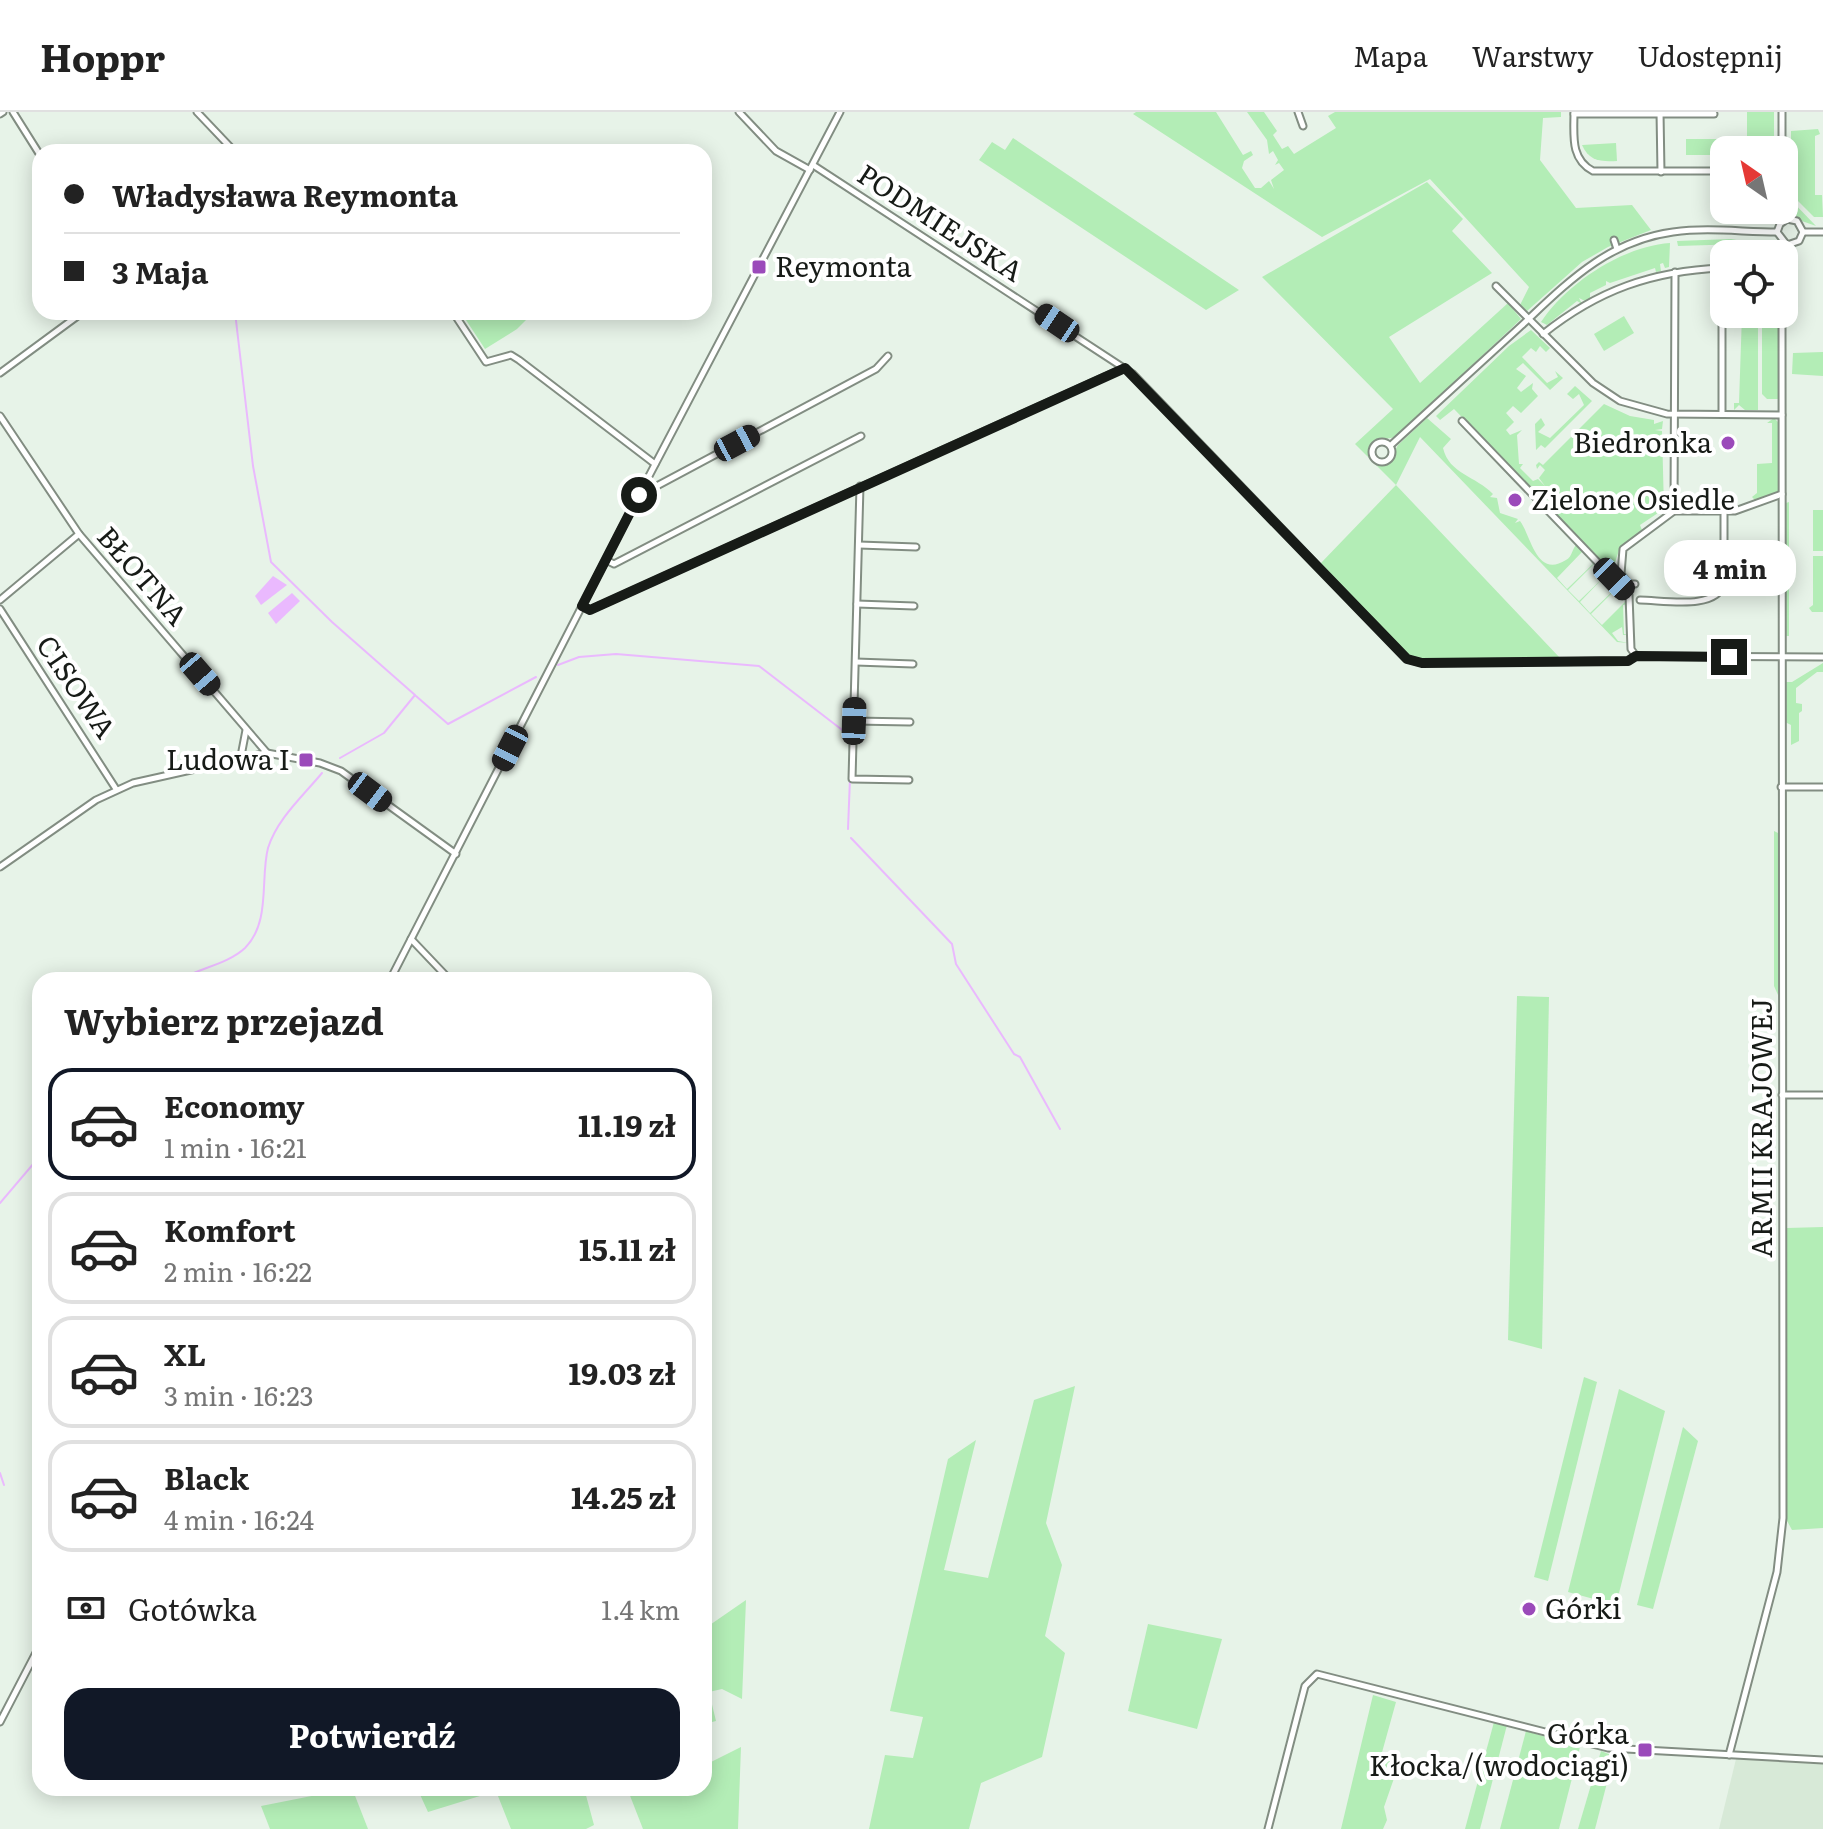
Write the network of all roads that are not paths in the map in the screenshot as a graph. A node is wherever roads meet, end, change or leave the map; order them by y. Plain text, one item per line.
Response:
1 (13, 112) edge
2 (197, 112) edge
3 (739, 112) edge
4 (840, 112) edge
5 (1298, 112) edge
6 (1637, 112) edge
7 (1660, 112) edge
8 (1682, 112) edge
9 (1782, 112) edge
10 (1574, 113) edge
11 (1714, 114) edge
12 (1303, 126) dead end
13 (1782, 136) edge
14 (33, 144) edge
15 (227, 144) edge
16 (812, 167) junction
17 (1710, 171) edge
18 (1661, 172) junction
19 (1798, 223) edge
20 (1780, 224) edge
21 (1777, 232) junction
22 (1803, 232) junction
23 (1823, 232) edge
24 (1614, 240) dead end
25 (1783, 240) edge
26 (1798, 241) edge
27 (1617, 249) junction
28 (1710, 269) edge
29 (1675, 272) junction
30 (1496, 286) dead end
31 (1528, 319) junction
32 (72, 320) edge
33 (458, 320) edge
34 (1722, 328) edge
35 (1782, 328) edge
36 (1543, 334) junction
37 (888, 356) dead end
38 (1125, 368) junction
39 (0, 373) edge
40 (1675, 414) junction
41 (1722, 414) junction
42 (1782, 415) junction
43 (0, 416) edge
44 (1462, 421) dead end
45 (861, 436) dead end
46 (1391, 445) junction
47 (655, 464) junction
48 (645, 484) junction
49 (860, 486) junction
50 (1782, 494) junction
51 (1674, 511) junction
52 (1724, 512) junction
53 (79, 534) junction
54 (859, 545) junction
55 (916, 547) dead end
56 (606, 560) junction
57 (1635, 584) dead end
58 (0, 600) edge
59 (1640, 600) dead end
60 (857, 604) junction
61 (582, 606) junction
62 (914, 606) dead end
63 (0, 609) edge
64 (1636, 656) junction
65 (1782, 657) junction
66 (1823, 657) edge
67 (856, 662) junction
68 (913, 664) dead end
69 (854, 721) junction
70 (910, 722) dead end
71 (246, 729) junction
72 (267, 753) junction
73 (241, 756) junction
74 (909, 780) dead end
75 (1781, 787) junction
76 (1823, 787) edge
77 (116, 789) junction
78 (456, 854) junction
79 (0, 867) edge
80 (411, 939) junction
81 (394, 972) edge
82 (442, 972) edge
83 (1782, 1095) junction
84 (1823, 1095) edge
85 (32, 1660) edge
86 (0, 1722) edge
87 (1729, 1755) junction
88 (1823, 1760) edge
89 (1268, 1829) edge

1 - 14 street
2 - 15 street
3 - 16 street, PODMIEJSKA
4 - 16 street
5 - 12 street
6 - 7 street
6 - 10 street
7 - 8 street
7 - 18 street
8 - 11 street
9 - 13 street
10 - 18 street
16 - 38 street, PODMIEJSKA
16 - 47 street
17 - 18 street
19 - 22 street
20 - 21 street
21 - 25 street
21 - 27 street
22 - 23 street
22 - 26 street
24 - 27 street
27 - 31 street
28 - 29 street
29 - 36 street
29 - 40 street
30 - 31 street
31 - 36 street
31 - 46 street
32 - 39 street
33 - 47 street
34 - 41 street
35 - 42 street, ARMII KRAJOWEJ
36 - 40 street
37 - 48 street
38 - 49 street
38 - 64 street, PODMIEJSKA
40 - 41 street
40 - 51 street
41 - 42 street
42 - 50 street, ARMII KRAJOWEJ
43 - 53 street, BŁOTNA
44 - 64 street
45 - 56 street
46 - 46 street
47 - 48 street
48 - 56 street
49 - 54 street
49 - 61 street
50 - 52 street
50 - 65 street, ARMII KRAJOWEJ
51 - 52 street
51 - 57 street
52 - 59 street
53 - 58 street
53 - 71 street, BŁOTNA
54 - 55 street
54 - 60 street
56 - 61 street
60 - 62 street
60 - 67 street
61 - 78 street
63 - 77 street, CISOWA
64 - 65 street, PODMIEJSKA
65 - 66 street, PODMIEJSKA
65 - 75 street, ARMII KRAJOWEJ
67 - 68 street
67 - 69 street
69 - 70 street
69 - 74 street
71 - 72 street, BŁOTNA
71 - 73 street
72 - 73 street
72 - 78 street
73 - 77 street
75 - 76 street
75 - 83 street, ARMII KRAJOWEJ
77 - 79 street
78 - 80 street
80 - 81 street
80 - 82 street
83 - 84 street
83 - 87 street, ARMII KRAJOWEJ
85 - 86 street
87 - 88 street
87 - 89 street

